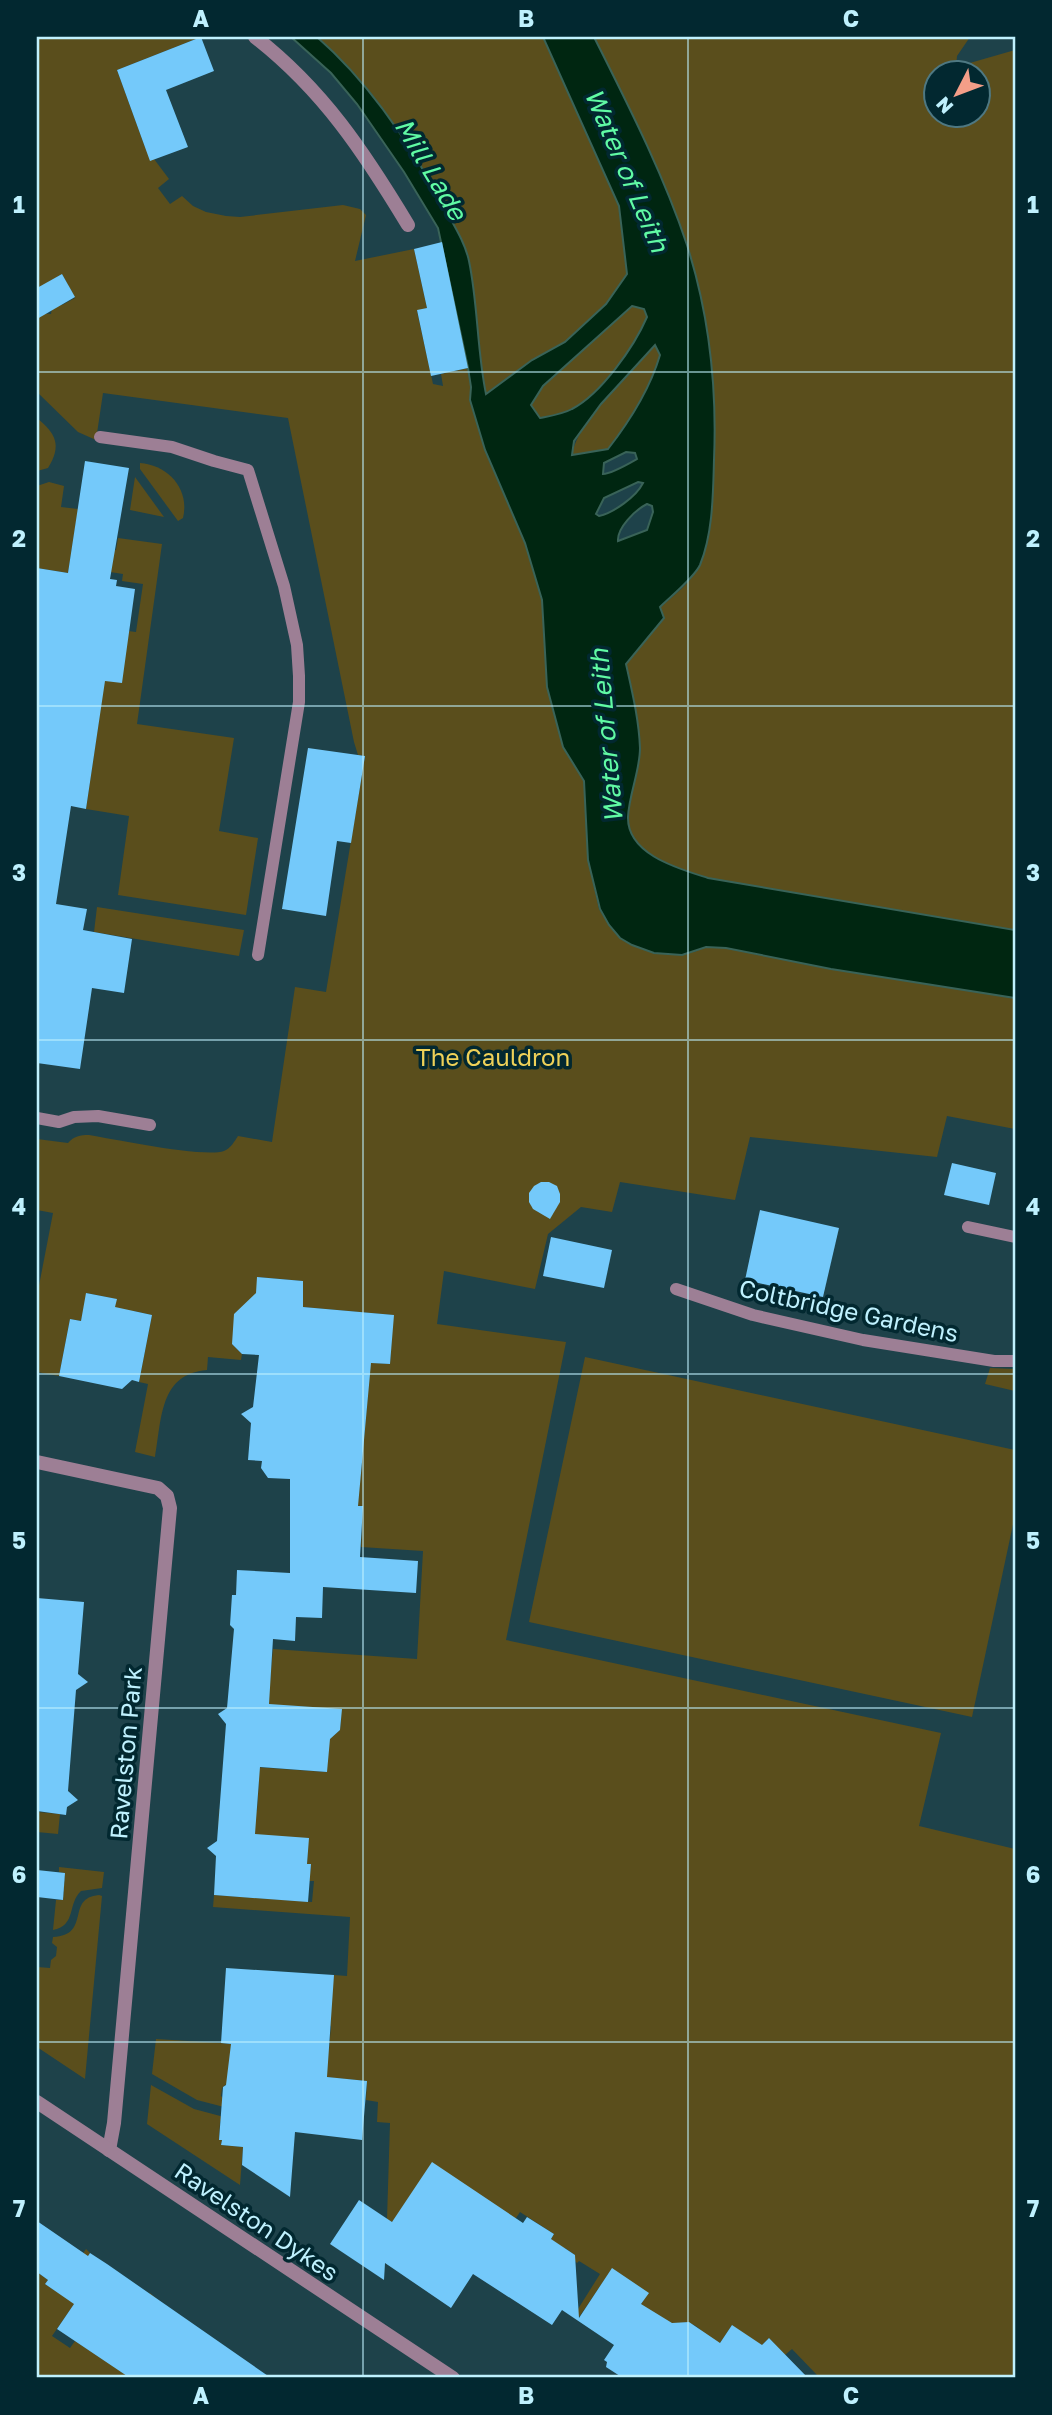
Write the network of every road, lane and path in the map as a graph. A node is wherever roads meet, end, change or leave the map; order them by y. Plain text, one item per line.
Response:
1 (255, 37) edge
2 (408, 225) dead end
3 (100, 437) dead end
4 (258, 955) dead end
5 (37, 1118) edge
6 (150, 1125) dead end
7 (968, 1227) dead end
8 (1015, 1237) edge
9 (676, 1289) dead end
10 (1015, 1361) edge
11 (37, 1462) edge
12 (37, 2102) edge
13 (109, 2150) junction
14 (453, 2378) edge

1 - 2 street
3 - 4 lane
5 - 6 lane
7 - 8 lane
9 - 10 lane, Coltbridge Gardens
11 - 13 street, Ravelston Park
12 - 13 street, Ravelston Dykes
13 - 14 street, Ravelston Dykes

